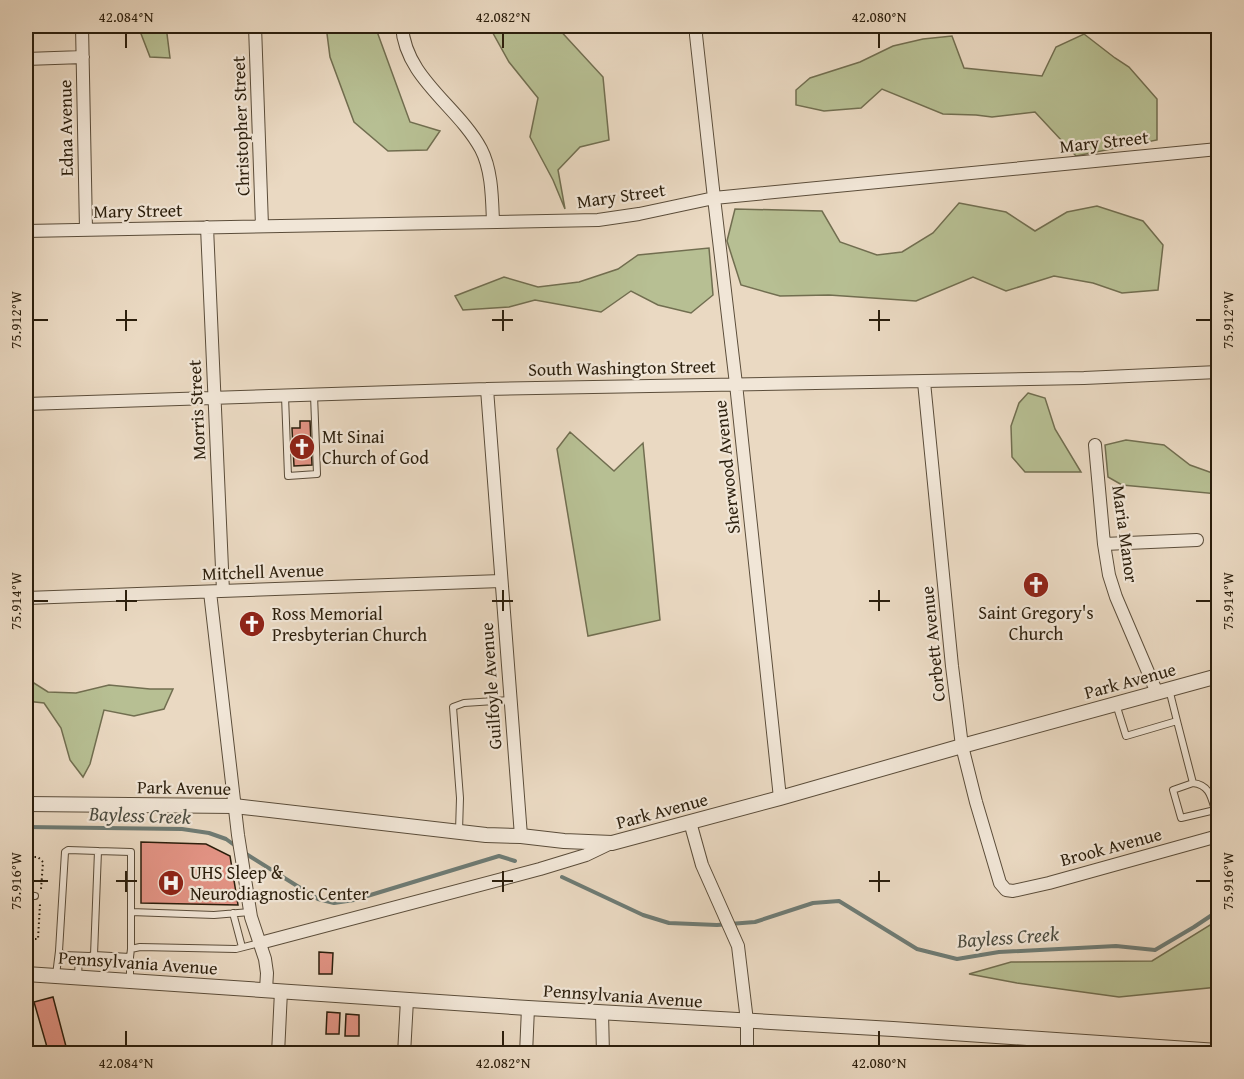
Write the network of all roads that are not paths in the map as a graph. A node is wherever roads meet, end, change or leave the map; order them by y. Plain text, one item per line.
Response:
1 (82, 26) edge
2 (255, 26) edge
3 (402, 26) edge
4 (698, 26) edge
5 (83, 57) junction
6 (26, 59) edge
7 (1218, 149) edge
8 (714, 198) junction
9 (493, 222) junction
10 (262, 226) junction
11 (207, 227) junction
12 (86, 230) junction
13 (26, 231) edge
14 (1218, 372) edge
15 (924, 382) junction
16 (736, 384) junction
17 (487, 389) junction
18 (314, 395) junction
19 (285, 396) junction
20 (214, 398) junction
21 (26, 404) edge
22 (1095, 445) dead end
23 (1197, 540) dead end
24 (1104, 544) junction
25 (501, 581) junction
26 (217, 591) junction
27 (26, 598) edge
28 (1218, 676) edge
29 (1163, 691) junction
30 (510, 700) junction
31 (1116, 704) junction
32 (1177, 721) junction
33 (962, 746) junction
34 (1193, 783) junction
35 (780, 798) junction
36 (26, 804) edge
37 (234, 806) junction
38 (690, 822) junction
39 (459, 832) junction
40 (521, 836) junction
41 (1218, 836) edge
42 (612, 843) junction
43 (98, 851) junction
44 (1013, 891) joint
45 (26, 895) edge
46 (35, 896) dead end
47 (131, 912) junction
48 (250, 912) junction
49 (233, 913) junction
50 (260, 943) junction
51 (242, 947) junction
52 (131, 949) junction
53 (59, 951) junction
54 (94, 955) junction
55 (79, 956) junction
56 (130, 957) junction
57 (26, 974) edge
58 (56, 976) junction
59 (78, 977) junction
60 (130, 981) junction
61 (266, 990) junction
62 (281, 991) junction
63 (407, 1000) junction
64 (528, 1008) junction
65 (602, 1013) junction
66 (747, 1021) junction
67 (1218, 1051) edge
68 (278, 1053) edge
69 (404, 1053) edge
70 (526, 1053) edge
71 (603, 1053) edge
72 (747, 1053) edge

1 - 5 street, Edna Avenue
2 - 10 street, Christopher Street
3 - 9 street
4 - 8 street, Sherwood Avenue
5 - 6 street
5 - 12 street, Edna Avenue
7 - 8 street, Mary Street
8 - 9 street, Mary Street
8 - 16 street, Sherwood Avenue
9 - 10 street, Mary Street
10 - 11 street, Mary Street
11 - 12 street, Mary Street
11 - 20 street, Morris Street
12 - 13 street, Mary Street
14 - 15 street, South Washington Street
15 - 16 street, South Washington Street
15 - 33 street, Corbett Avenue
16 - 17 street, South Washington Street
16 - 35 street, Sherwood Avenue
17 - 18 street, South Washington Street
17 - 25 street, Guilfoyle Avenue
18 - 19 street, South Washington Street
18 - 19 lane
19 - 20 street, South Washington Street
20 - 21 street, South Washington Street
20 - 26 street, Morris Street
22 - 24 street, Maria Manor
23 - 24 street
24 - 29 street, Maria Manor
25 - 26 street, Mitchell Avenue
25 - 30 street, Guilfoyle Avenue
26 - 27 street, Mitchell Avenue
26 - 37 street, Morris Street
28 - 29 street, Park Avenue
29 - 31 street, Park Avenue
29 - 32 lane
30 - 39 lane
30 - 40 street, Guilfoyle Avenue
31 - 32 lane
31 - 33 street, Park Avenue
32 - 34 lane
33 - 35 street, Park Avenue
33 - 44 street, Corbett Avenue
34 - 34 lane
35 - 38 street, Park Avenue
36 - 37 street, Park Avenue
37 - 39 street, Park Avenue
37 - 48 street, Morris Street
38 - 42 street, Park Avenue
38 - 66 street
39 - 40 street, Park Avenue
40 - 42 street, Park Avenue
41 - 44 street, Brook Avenue
42 - 50 street
43 - 47 lane
43 - 53 lane
43 - 54 lane
45 - 46 lane
47 - 49 lane
47 - 52 lane
48 - 49 lane
48 - 50 street, Morris Street
49 - 51 lane
50 - 51 lane
50 - 61 street, Morris Street
51 - 52 lane
52 - 56 lane
53 - 55 lane
53 - 58 lane
54 - 55 lane
54 - 56 lane
55 - 59 lane
56 - 60 lane
57 - 58 street, Pennsylvania Avenue
58 - 59 street, Pennsylvania Avenue
59 - 60 street, Pennsylvania Avenue
60 - 61 street, Pennsylvania Avenue
61 - 62 street, Pennsylvania Avenue
62 - 63 street, Pennsylvania Avenue
62 - 68 street
63 - 64 street, Pennsylvania Avenue
63 - 69 street
64 - 65 street, Pennsylvania Avenue
64 - 70 street
65 - 66 street, Pennsylvania Avenue
65 - 71 street
66 - 67 street, Pennsylvania Avenue
66 - 72 street

